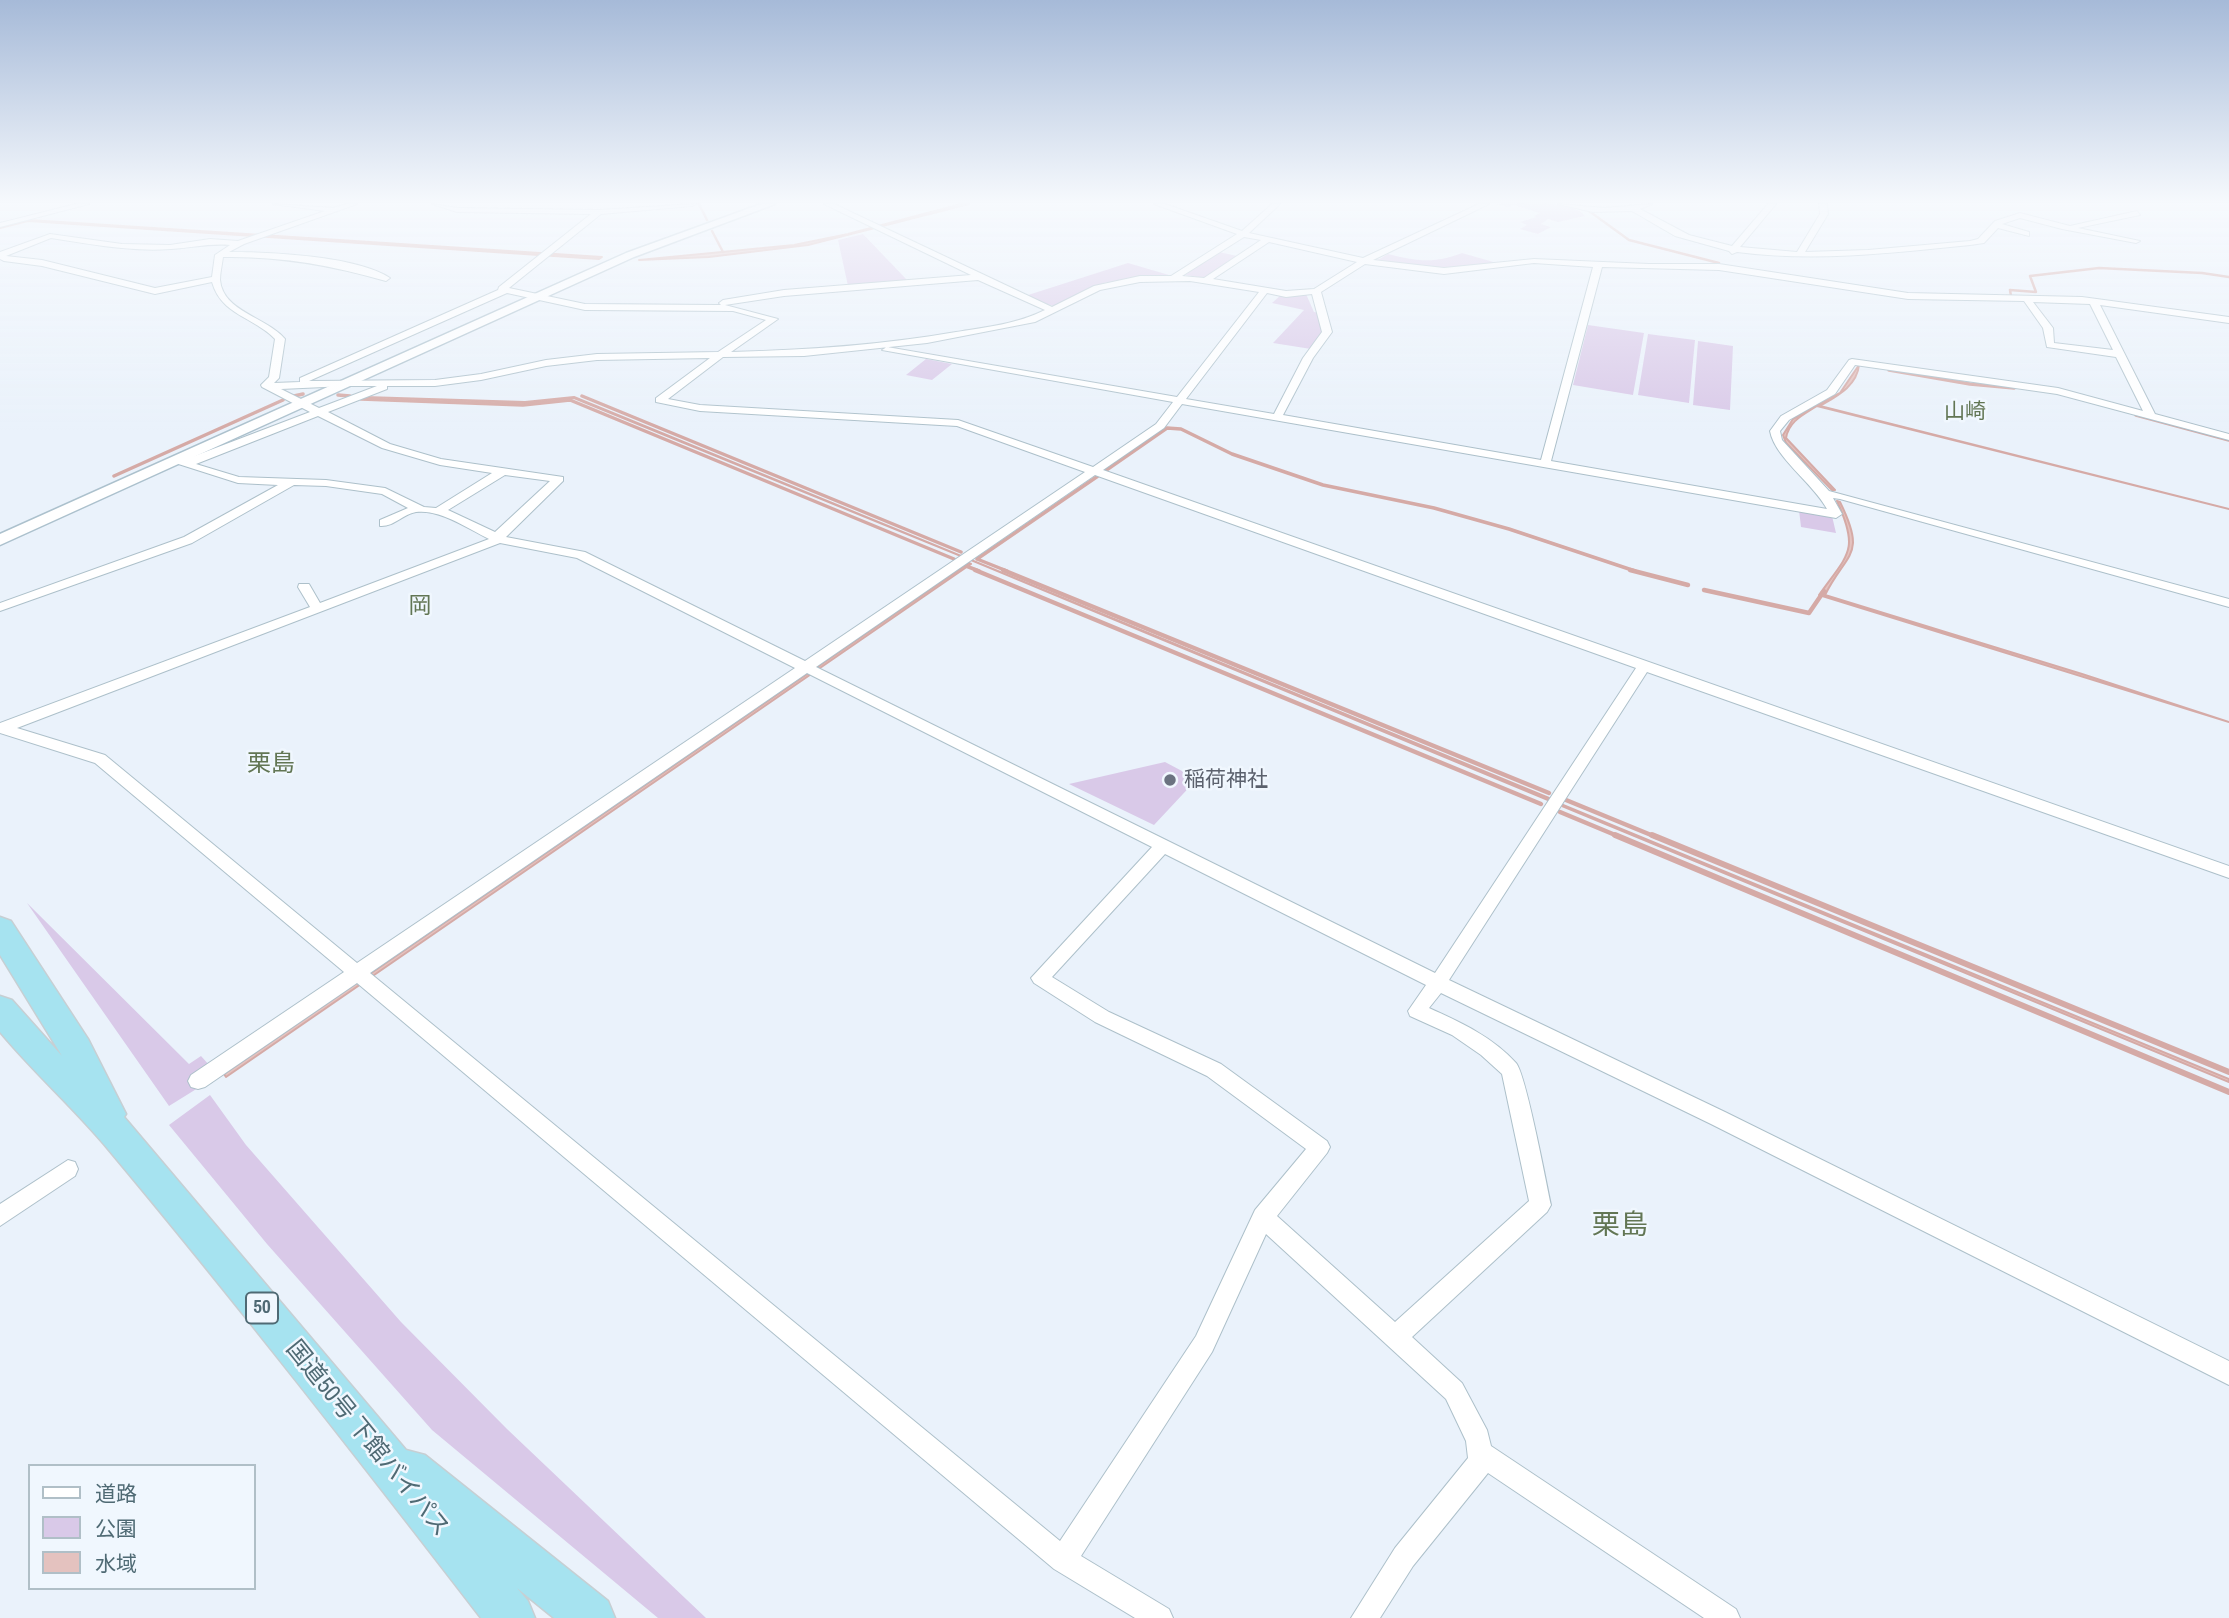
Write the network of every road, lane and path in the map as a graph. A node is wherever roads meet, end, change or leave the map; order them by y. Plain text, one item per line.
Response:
1 (215, 279) edge
2 (109, 280) edge
3 (212, 280) edge
4 (514, 280) edge
5 (576, 280) edge
6 (948, 280) edge
7 (984, 280) edge
8 (1144, 280) edge
9 (1194, 280) edge
10 (1334, 280) edge
11 (1594, 280) edge
12 (1801, 280) edge
13 (1206, 281) joint
14 (506, 290) junction
15 (1264, 290) junction
16 (1316, 291) junction
17 (538, 296) junction
18 (2026, 298) junction
19 (2092, 301) junction
20 (698, 307) junction
21 (1051, 310) junction
22 (2229, 320) edge
23 (869, 347) junction
24 (2119, 354) junction
25 (717, 357) junction
26 (346, 383) junction
27 (296, 384) junction
28 (392, 384) junction
29 (269, 386) junction
30 (1178, 401) junction
31 (301, 404) junction
32 (319, 412) junction
33 (2151, 416) junction
34 (1276, 417) junction
35 (2229, 437) edge
36 (180, 462) junction
37 (1545, 465) junction
38 (1095, 470) junction
39 (503, 471) junction
40 (291, 483) junction
41 (1825, 494) junction
42 (416, 508) junction
43 (437, 512) junction
44 (384, 523) dead end
45 (499, 539) junction
46 (0, 540) edge
47 (304, 587) dead end
48 (2229, 603) edge
49 (0, 607) edge
50 (317, 608) junction
51 (1644, 666) junction
52 (811, 670) junction
53 (1, 728) edge
54 (1164, 845) junction
55 (2229, 872) edge
56 (0, 929) edge
57 (362, 978) junction
58 (1438, 983) junction
59 (0, 1009) edge
60 (0, 1028) edge
61 (43, 1059) junction
62 (198, 1081) dead end
63 (119, 1135) junction
64 (68, 1169) dead end
65 (0, 1216) edge
66 (1264, 1217) junction
67 (1395, 1337) junction
68 (2229, 1373) edge
69 (371, 1441) junction
70 (1479, 1452) junction
71 (1062, 1560) junction
72 (511, 1618) edge
73 (590, 1618) edge
74 (1160, 1618) edge
75 (1364, 1618) edge
76 (1727, 1618) edge

1 - 29 street
2 - 3 street
4 - 14 street
5 - 17 street
6 - 20 street
7 - 21 street
8 - 21 street
9 - 13 street
10 - 16 street
11 - 37 street
12 - 18 street
13 - 15 street
14 - 17 street
14 - 27 street
15 - 16 street
15 - 30 street
16 - 34 street
17 - 20 street
17 - 26 street
18 - 19 street
18 - 24 street
19 - 22 street
19 - 24 street
20 - 25 street
21 - 23 street
23 - 25 street
23 - 30 street
24 - 33 street
25 - 28 street
25 - 38 street
26 - 27 street
26 - 28 street
26 - 31 street
27 - 29 street
28 - 32 street
29 - 31 street
30 - 34 street
30 - 38 street
31 - 32 street
31 - 36 street
32 - 36 street
32 - 39 street
33 - 35 street
33 - 41 street
34 - 37 street
36 - 40 street
36 - 46 street
37 - 41 street
38 - 51 street
38 - 52 street
39 - 43 street
39 - 45 street
40 - 42 street
40 - 49 street
41 - 48 street
42 - 43 street
42 - 44 street
43 - 45 street
45 - 50 street
45 - 52 street
47 - 50 street
50 - 53 street
51 - 55 street
51 - 58 street
52 - 54 street
52 - 57 street
53 - 57 street
54 - 58 street
54 - 66 street
56 - 63 highway
57 - 62 street
57 - 71 street
58 - 67 street
58 - 68 street
59 - 61 highway, 国道50号 下館バイパス / 50
60 - 61 highway
61 - 63 highway, 国道50号 下館バイパス / 50
63 - 69 highway, 国道50号 下館バイパス / 50
64 - 65 street
66 - 67 street
66 - 71 street
67 - 70 street
69 - 72 highway, 国道50号 下館バイパス / 50
69 - 73 highway
70 - 75 street
70 - 76 street
71 - 74 street

